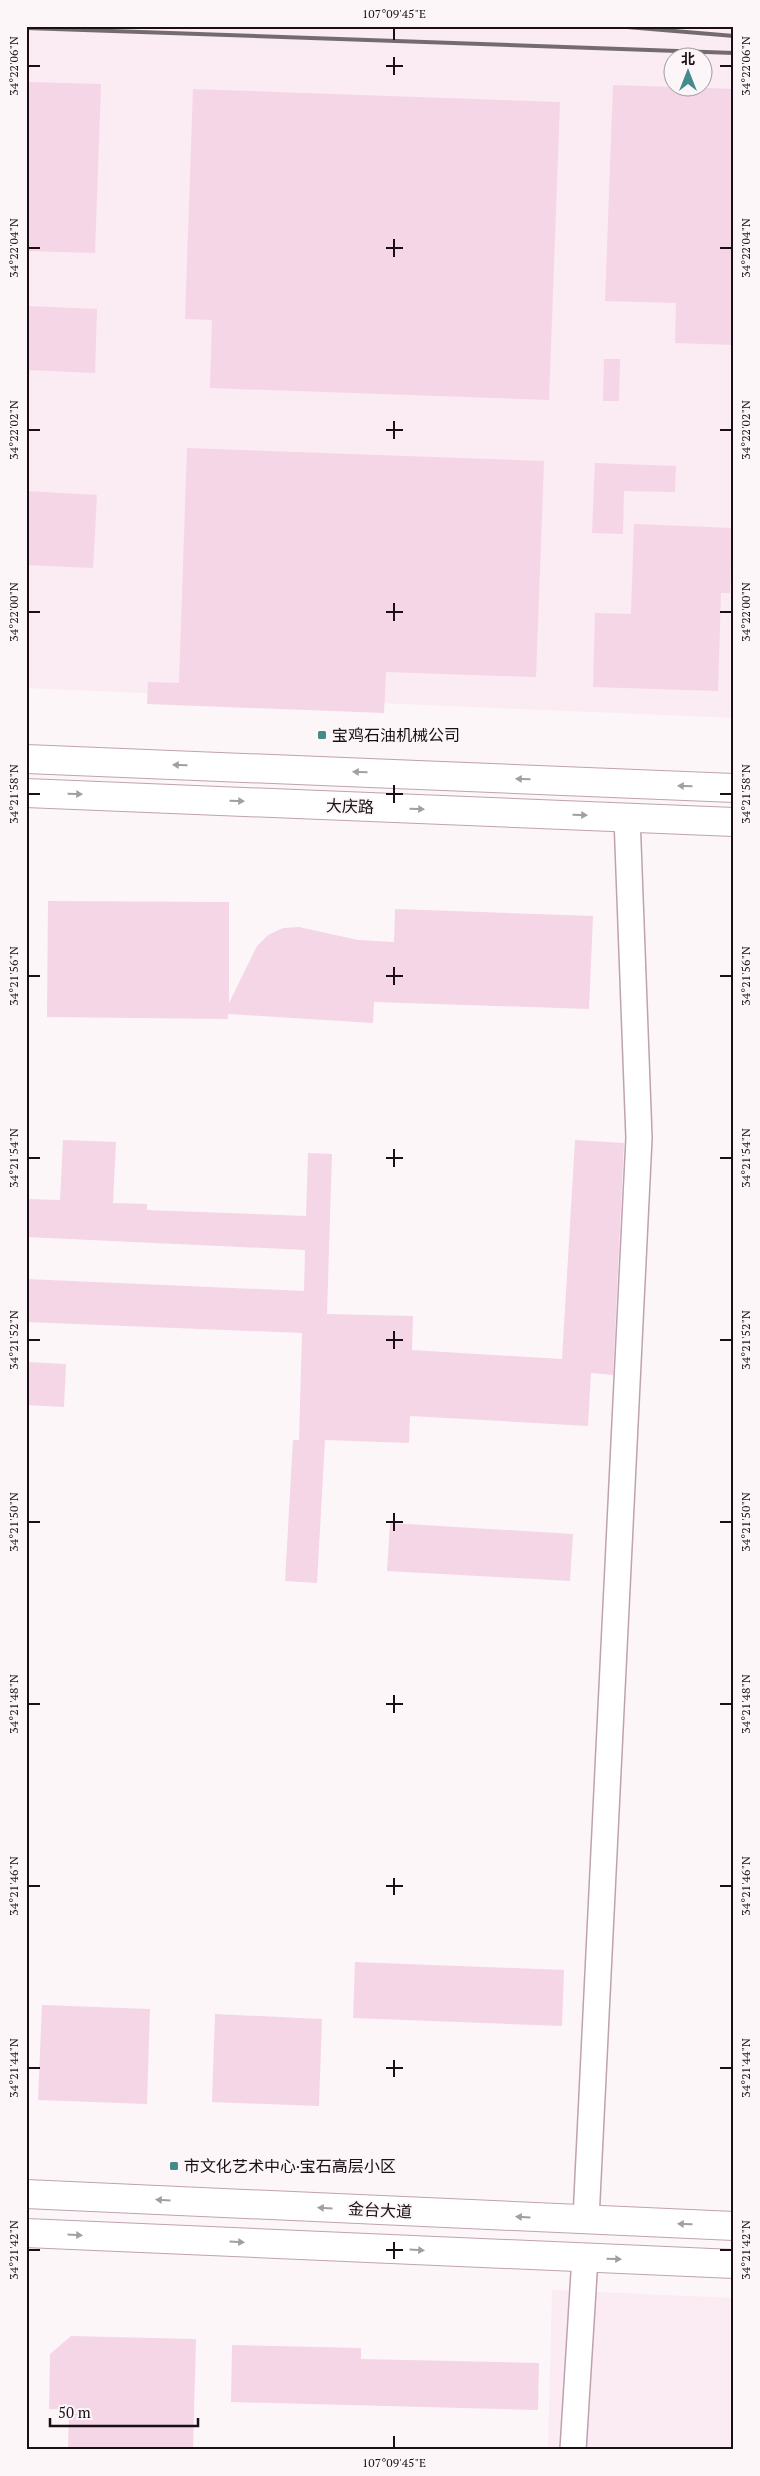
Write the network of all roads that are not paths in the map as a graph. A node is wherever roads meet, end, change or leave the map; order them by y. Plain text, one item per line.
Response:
1 (26, 759) edge
2 (734, 788) edge
3 (26, 793) edge
4 (627, 817) junction
5 (734, 822) edge
6 (26, 2194) edge
7 (586, 2219) junction
8 (734, 2226) edge
9 (26, 2233) edge
10 (585, 2257) junction
11 (734, 2264) edge
12 (573, 2450) edge

2 -> 1 main road
3 -> 4 main road, 大庆路
4 - 5 main road, 大庆路
4 - 7 street
7 -> 6 main road, 金台大道
8 -> 7 main road, 金台大道
9 -> 10 main road
10 -> 11 main road
10 - 12 street

